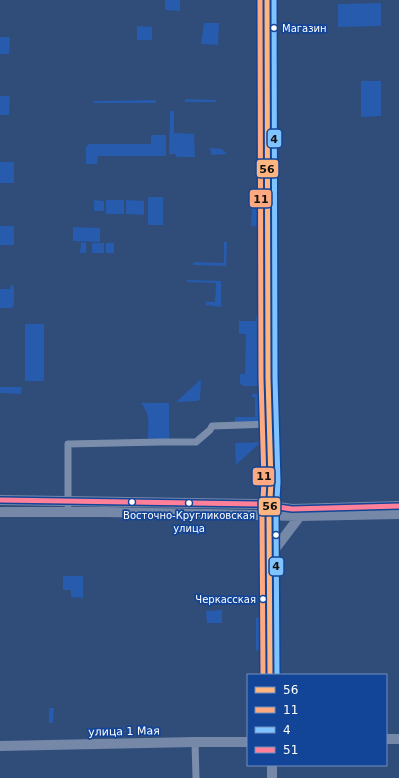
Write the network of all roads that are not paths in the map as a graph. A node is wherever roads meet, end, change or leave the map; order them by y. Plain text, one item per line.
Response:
1 (267, 0) edge
2 (269, 424) junction
3 (0, 500) edge
4 (68, 501) junction
5 (270, 505) junction
6 (399, 506) edge
7 (0, 512) edge
8 (68, 512) junction
9 (399, 514) edge
10 (269, 516) junction
11 (300, 516) junction
12 (269, 554) junction
13 (270, 674) edge
14 (399, 739) edge
15 (387, 740) edge
16 (195, 742) junction
17 (247, 742) edge
18 (0, 746) edge
19 (272, 766) edge
20 (196, 778) edge
21 (272, 778) edge

1 - 2 street
2 - 4 street
2 - 5 street
3 - 4 street
4 - 5 street
4 - 8 street
5 - 6 street
5 - 10 street
7 - 8 street
8 - 10 street
9 - 11 street
10 - 11 street
10 - 12 street
11 - 12 street
12 - 13 street
14 - 15 street
16 - 17 street, улица 1 Мая
16 - 18 street, улица 1 Мая
16 - 20 street
19 - 21 street

